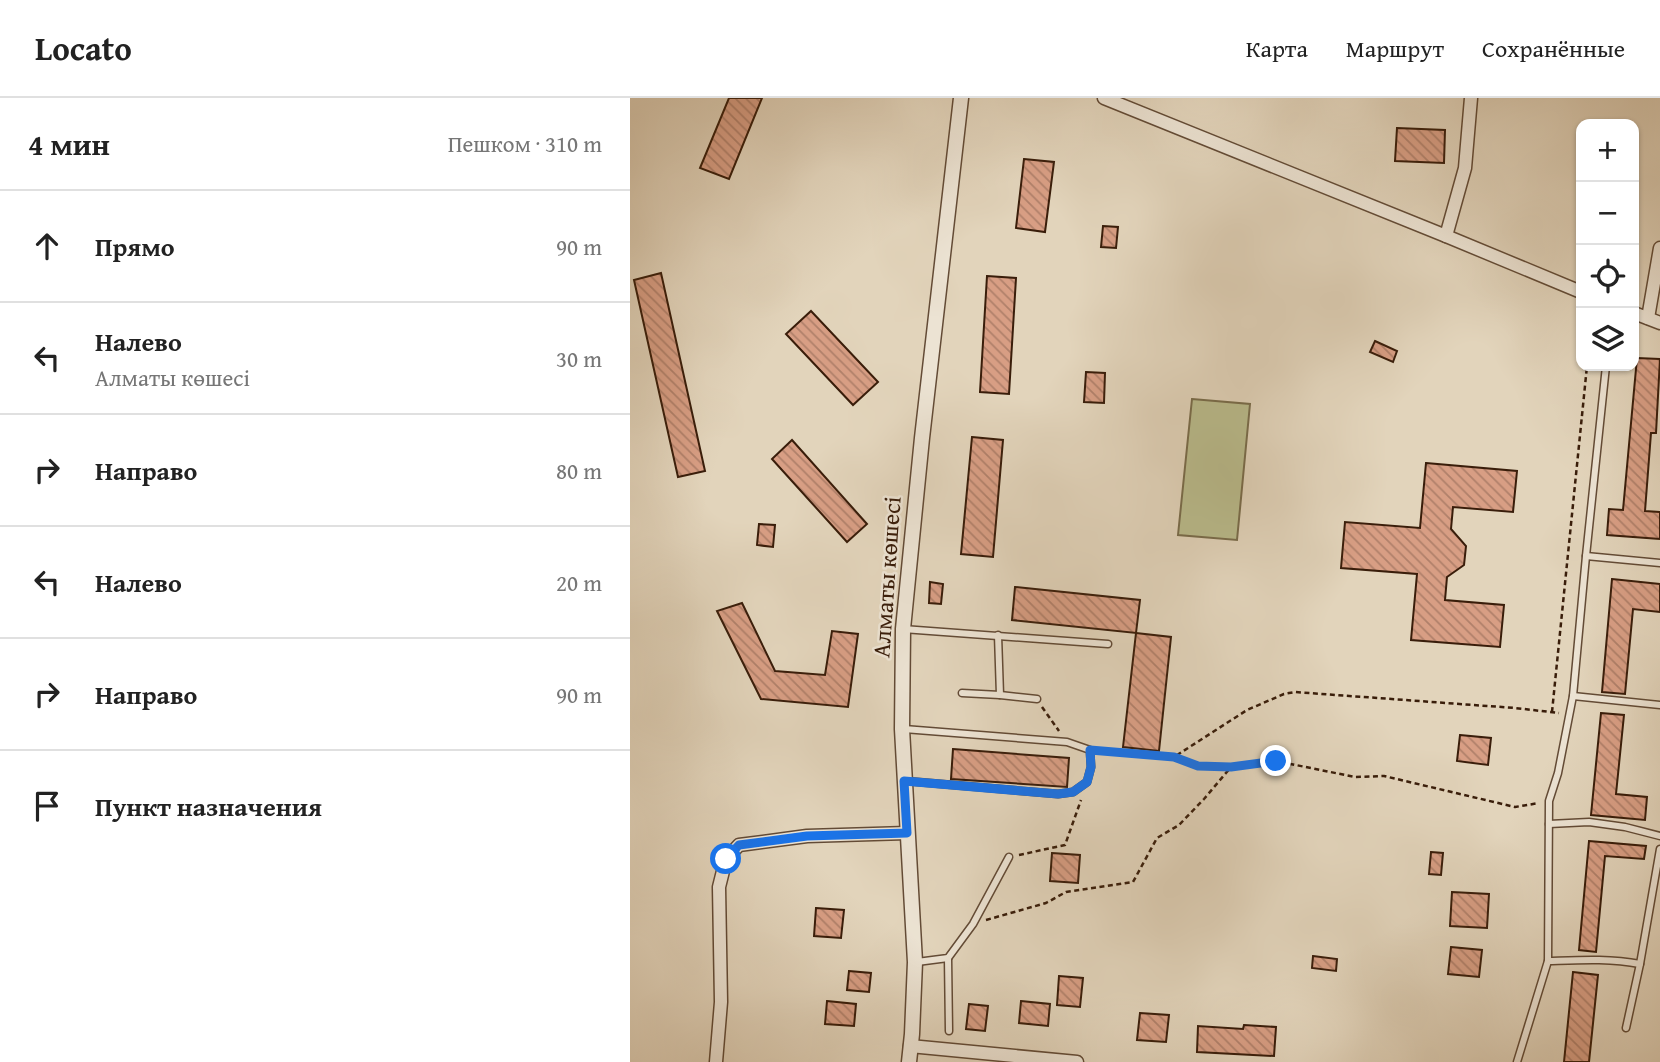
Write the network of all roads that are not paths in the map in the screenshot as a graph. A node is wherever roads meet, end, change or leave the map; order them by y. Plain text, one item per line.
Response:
1 (961, 98) edge
2 (1104, 98) edge
3 (1471, 98) edge
4 (1446, 236) junction
5 (1660, 248) edge
6 (1576, 290) edge
7 (1654, 321) edge
8 (1605, 371) edge
9 (1586, 556) junction
10 (1660, 563) edge
11 (904, 629) junction
12 (998, 635) junction
13 (1108, 645) dead end
14 (962, 693) dead end
15 (1000, 695) junction
16 (1573, 696) junction
17 (1037, 699) road end
18 (1660, 705) edge
19 (902, 729) junction
20 (904, 781) junction
21 (1549, 824) junction
22 (907, 833) junction
23 (1660, 836) edge
24 (1660, 849) edge
25 (1009, 858) road end
26 (948, 958) junction
27 (1548, 961) junction
28 (915, 962) junction
29 (1640, 964) junction
30 (1626, 1028) dead end
31 (949, 1031) dead end
32 (910, 1046) junction
33 (716, 1062) edge
34 (909, 1062) edge
35 (1077, 1062) edge
36 (1517, 1062) edge

1 - 11 street, Алматы көшесі
2 - 4 street
3 - 4 street
4 - 6 street
5 - 7 street
8 - 9 lane
9 - 10 lane
9 - 16 lane
11 - 12 lane
11 - 19 street, Алматы көшесі
12 - 13 lane
12 - 15 lane
14 - 15 lane
15 - 17 lane
16 - 18 lane
16 - 21 lane
19 - 20 street, Алматы көшесі
19 - 20 lane
20 - 22 street, Алматы көшесі
21 - 23 lane
21 - 27 lane
22 - 28 street, Алматы көшесі
22 - 33 street
24 - 29 lane
25 - 26 lane
26 - 28 lane
26 - 31 lane
27 - 29 lane
27 - 36 lane
28 - 32 street, Алматы көшесі
29 - 30 lane
32 - 34 street, Алматы көшесі
32 - 35 street

